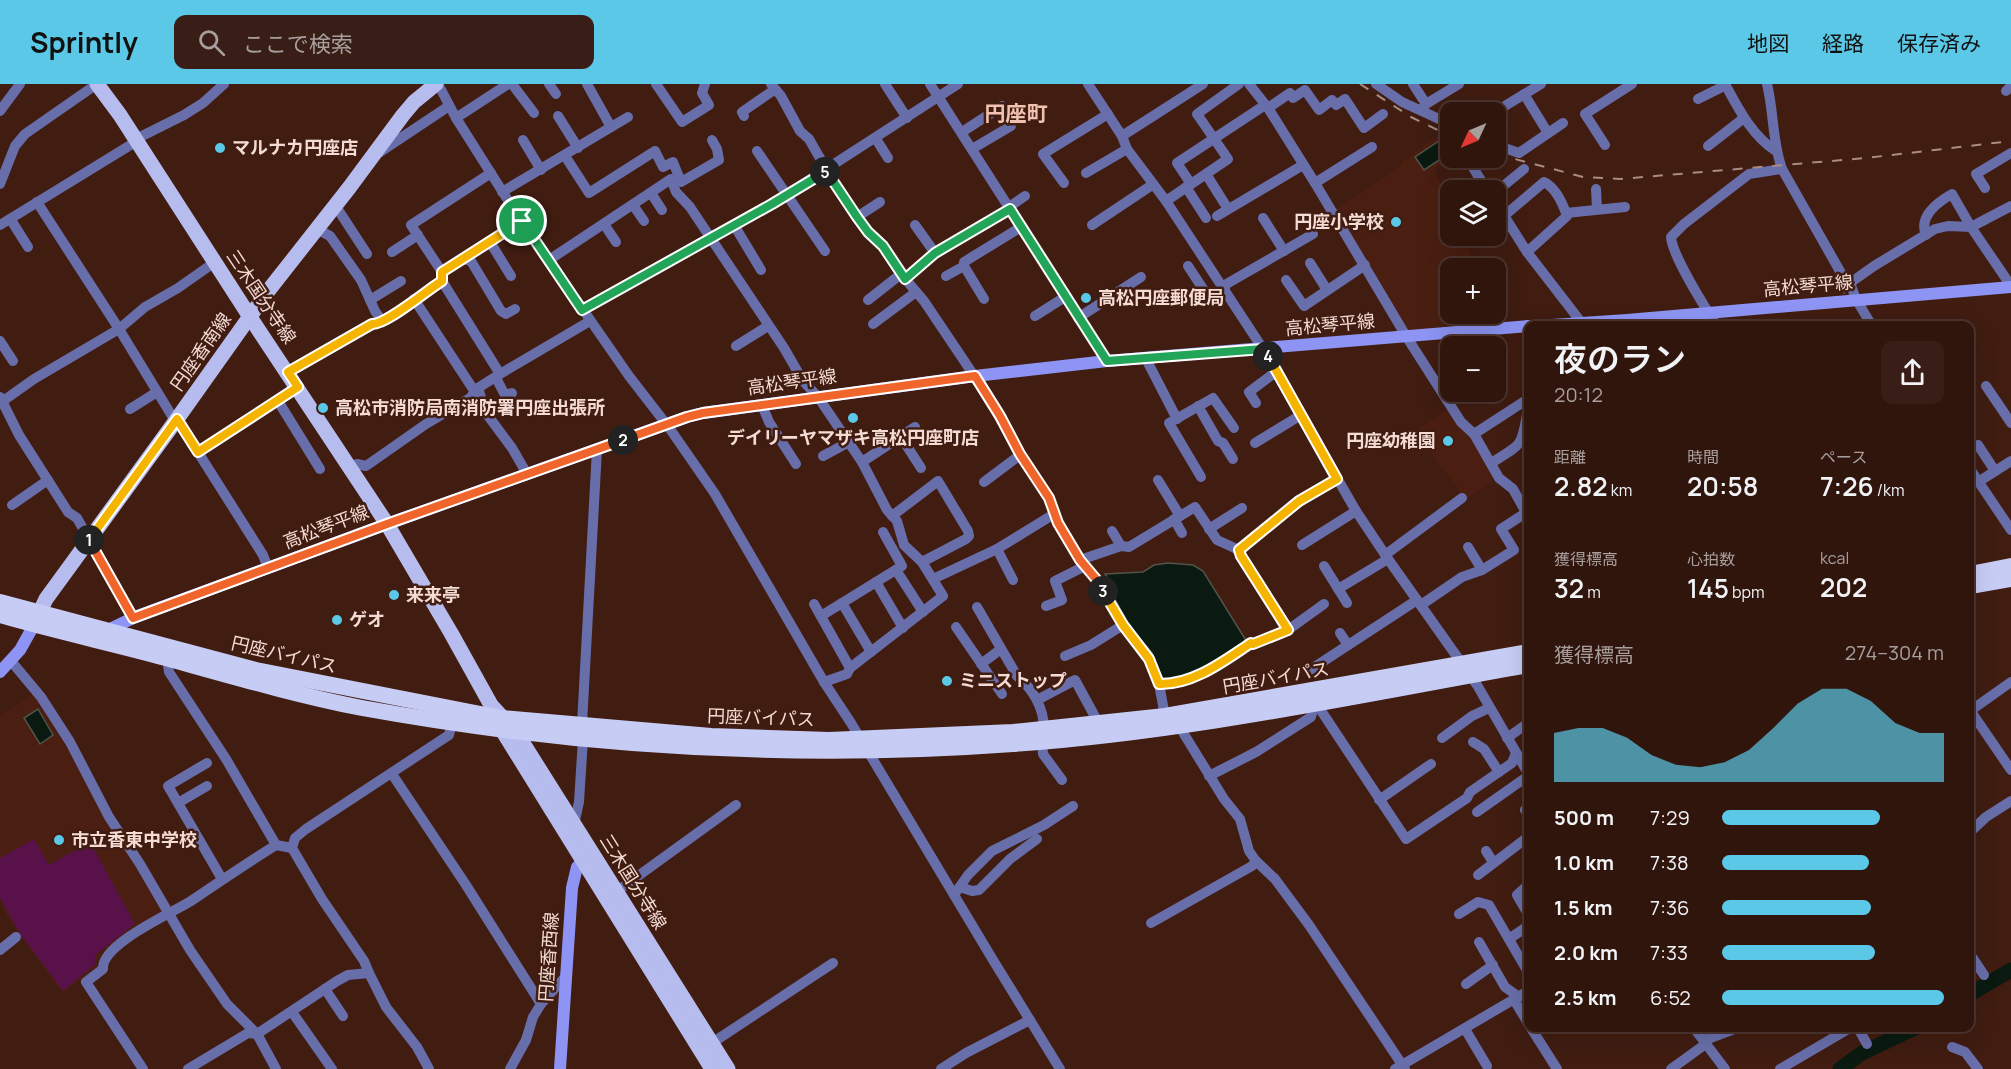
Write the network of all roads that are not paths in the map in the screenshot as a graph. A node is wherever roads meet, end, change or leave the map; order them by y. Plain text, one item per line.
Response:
1 (20, 84) edge
2 (97, 84) edge
3 (225, 84) edge
4 (437, 84) edge
5 (510, 84) edge
6 (549, 84) edge
7 (587, 84) edge
8 (656, 84) edge
9 (705, 84) edge
10 (885, 84) edge
11 (930, 84) edge
12 (958, 84) edge
13 (1088, 84) edge
14 (1239, 84) edge
15 (1249, 84) edge
16 (1376, 84) edge
17 (1413, 84) edge
18 (1459, 84) edge
19 (1540, 84) edge
20 (1632, 84) edge
21 (1726, 84) edge
22 (1767, 84) edge
23 (1198, 86) edge
24 (773, 87) edge
25 (556, 94) dead end
26 (1524, 94) junction
27 (940, 97) junction
28 (1698, 99) dead end
29 (1506, 105) edge
30 (449, 106) junction
31 (1002, 106) dead end
32 (1266, 106) junction
33 (1424, 108) junction
34 (0, 111) edge
35 (534, 113) dead end
36 (1108, 114) junction
37 (1383, 114) dead end
38 (558, 116) dead end
39 (744, 116) dead end
40 (628, 117) dead end
41 (456, 118) junction
42 (907, 118) junction
43 (1440, 118) edge
44 (1744, 118) junction
45 (1563, 123) dead end
46 (1011, 126) dead end
47 (611, 127) junction
48 (962, 132) junction
49 (1548, 133) junction
50 (1122, 136) junction
51 (1214, 138) junction
52 (876, 139) junction
53 (136, 140) junction
54 (523, 140) dead end
55 (712, 140) dead end
56 (1605, 145) dead end
57 (1708, 146) dead end
58 (1372, 147) dead end
59 (578, 148) junction
60 (1506, 148) edge
61 (972, 149) junction
62 (1127, 149) junction
63 (757, 151) dead end
64 (1776, 151) junction
65 (2011, 154) edge
66 (565, 156) junction
67 (371, 158) junction
68 (888, 158) dead end
69 (1303, 165) junction
70 (1524, 169) dead end
71 (1782, 169) junction
72 (541, 170) junction
73 (828, 170) junction
74 (491, 173) junction
75 (1086, 173) dead end
76 (1206, 174) junction
77 (1064, 183) dead end
78 (1315, 183) junction
79 (0, 184) edge
80 (1506, 184) edge
81 (1152, 185) junction
82 (1189, 186) junction
83 (1985, 188) dead end
84 (1596, 189) dead end
85 (502, 192) junction
86 (651, 193) junction
87 (786, 196) junction
88 (1025, 196) dead end
89 (1166, 201) junction
90 (37, 202) junction
91 (880, 202) dead end
92 (335, 205) junction
93 (633, 205) junction
94 (2011, 206) edge
95 (1625, 207) dead end
96 (1009, 208) junction
97 (1228, 209) junction
98 (1597, 209) junction
99 (662, 210) dead end
100 (1566, 213) junction
101 (1506, 214) edge
102 (857, 217) junction
103 (1263, 218) dead end
104 (1506, 219) edge
105 (11, 220) junction
106 (522, 221) junction
107 (644, 221) dead end
108 (604, 224) junction
109 (0, 225) edge
110 (734, 225) junction
111 (915, 225) dead end
112 (1092, 225) dead end
113 (1021, 227) junction
114 (1971, 227) junction
115 (317, 229) junction
116 (1313, 234) dead end
117 (418, 235) junction
118 (1926, 235) junction
119 (709, 238) junction
120 (490, 242) junction
121 (616, 242) dead end
122 (28, 247) dead end
123 (825, 251) dead end
124 (1284, 251) junction
125 (392, 252) dead end
126 (1527, 252) junction
127 (935, 253) junction
128 (367, 254) dead end
129 (463, 259) junction
130 (549, 260) junction
131 (215, 262) junction
132 (1310, 263) dead end
133 (1365, 265) junction
134 (964, 266) junction
135 (1188, 266) dead end
136 (761, 270) dead end
137 (511, 276) dead end
138 (903, 276) junction
139 (946, 276) dead end
140 (442, 277) junction
141 (1141, 277) dead end
142 (1286, 280) dead end
143 (401, 281) dead end
144 (1850, 283) junction
145 (2011, 286) edge
146 (1224, 288) junction
147 (1327, 290) junction
148 (916, 292) junction
149 (978, 296) dead end
150 (1065, 297) junction
151 (414, 299) junction
152 (1856, 299) junction
153 (370, 300) junction
154 (868, 300) dead end
155 (515, 309) dead end
156 (582, 310) junction
157 (1707, 313) junction
158 (1035, 316) dead end
159 (250, 317) junction
160 (1078, 318) junction
161 (382, 321) junction
162 (590, 321) junction
163 (1580, 321) edge
164 (1674, 321) edge
165 (1713, 321) edge
166 (1869, 321) edge
167 (873, 324) dead end
168 (768, 326) junction
169 (1524, 326) edge
170 (119, 329) junction
171 (1406, 336) junction
172 (0, 341) edge
173 (736, 346) dead end
174 (1263, 349) junction
175 (1146, 359) junction
176 (13, 361) dead end
177 (1107, 361) junction
178 (1277, 371) junction
179 (288, 372) junction
180 (498, 376) junction
181 (975, 376) junction
182 (1986, 386) dead end
183 (298, 387) junction
184 (476, 390) junction
185 (158, 392) junction
186 (512, 393) dead end
187 (818, 397) junction
188 (1, 399) edge
189 (278, 401) junction
190 (1524, 402) edge
191 (1257, 403) dead end
192 (762, 405) junction
193 (1198, 406) junction
194 (130, 409) dead end
195 (1301, 415) junction
196 (1177, 418) junction
197 (177, 419) junction
198 (2011, 423) edge
199 (665, 424) junction
200 (915, 427) dead end
201 (1234, 428) dead end
202 (1524, 430) edge
203 (1474, 434) junction
204 (901, 436) junction
205 (847, 442) junction
206 (1255, 443) dead end
207 (1978, 445) dead end
208 (597, 449) junction
209 (198, 452) junction
210 (1020, 454) junction
211 (823, 456) dead end
212 (1233, 459) dead end
213 (2011, 461) edge
214 (862, 462) junction
215 (1491, 463) junction
216 (796, 464) dead end
217 (351, 467) junction
218 (921, 468) dead end
219 (320, 469) dead end
220 (1995, 471) junction
221 (527, 474) junction
222 (1974, 476) edge
223 (1201, 477) dead end
224 (1337, 479) junction
225 (48, 480) junction
226 (1158, 480) dead end
227 (984, 482) dead end
228 (1978, 482) junction
229 (1462, 498) dead end
230 (12, 505) dead end
231 (1524, 507) edge
232 (1242, 508) dead end
233 (1356, 511) junction
234 (1054, 514) junction
235 (892, 516) junction
236 (1524, 516) edge
237 (1177, 518) junction
238 (387, 524) junction
239 (1209, 529) junction
240 (2011, 530) edge
241 (883, 531) dead end
242 (1112, 531) dead end
243 (1182, 533) dead end
244 (88, 540) junction
245 (1302, 545) dead end
246 (1121, 546) junction
247 (1468, 547) dead end
248 (997, 549) junction
249 (1239, 550) junction
250 (1386, 557) junction
251 (922, 562) junction
252 (1082, 563) junction
253 (1324, 566) dead end
254 (2011, 566) edge
255 (268, 568) junction
256 (896, 570) junction
257 (1482, 570) junction
258 (1974, 572) edge
259 (933, 579) junction
260 (2011, 579) edge
261 (1013, 580) dead end
262 (876, 582) junction
263 (1974, 585) edge
264 (1338, 589) junction
265 (0, 602) edge
266 (1419, 602) junction
267 (842, 603) junction
268 (1347, 603) dead end
269 (814, 604) dead end
270 (1324, 604) dead end
271 (1046, 606) dead end
272 (977, 607) dead end
273 (923, 612) junction
274 (0, 615) edge
275 (821, 616) junction
276 (133, 618) junction
277 (36, 619) junction
278 (1123, 625) junction
279 (956, 627) dead end
280 (903, 628) junction
281 (1288, 630) junction
282 (1340, 633) dead end
283 (106, 636) junction
284 (1348, 645) junction
285 (1001, 649) junction
286 (871, 652) junction
287 (1524, 653) edge
288 (1065, 656) dead end
289 (167, 659) junction
290 (10, 661) junction
291 (981, 664) junction
292 (1524, 665) edge
293 (850, 668) junction
294 (1311, 670) dead end
295 (1467, 670) junction
296 (0, 671) edge
297 (824, 682) junction
298 (2011, 682) edge
299 (1159, 684) junction
300 (1002, 694) dead end
301 (1314, 697) junction
302 (1037, 700) junction
303 (1489, 708) junction
304 (1974, 708) edge
305 (1165, 716) junction
306 (1974, 717) edge
307 (452, 723) junction
308 (1099, 724) junction
309 (507, 726) junction
310 (1179, 726) junction
311 (1524, 726) edge
312 (582, 732) junction
313 (1043, 735) junction
314 (1442, 738) dead end
315 (1507, 738) junction
316 (1473, 742) dead end
317 (864, 745) junction
318 (1516, 753) junction
319 (207, 763) dead end
320 (1431, 764) dead end
321 (1524, 764) edge
322 (2011, 770) edge
323 (1499, 772) junction
324 (1524, 773) edge
325 (392, 774) junction
326 (1209, 776) junction
327 (1062, 780) dead end
328 (207, 786) dead end
329 (1379, 800) junction
330 (2011, 801) edge
331 (178, 803) junction
332 (736, 805) dead end
333 (1073, 806) dead end
334 (1477, 812) dead end
335 (574, 825) junction
336 (1974, 828) edge
337 (1037, 839) dead end
338 (1524, 840) edge
339 (276, 845) junction
340 (291, 848) junction
341 (1486, 851) dead end
342 (587, 858) junction
343 (1256, 861) junction
344 (1493, 862) junction
345 (1478, 874) dead end
346 (222, 879) junction
347 (1524, 889) edge
348 (957, 891) junction
349 (616, 892) junction
350 (1524, 907) edge
351 (168, 912) junction
352 (1459, 914) dead end
353 (1151, 923) dead end
354 (1524, 929) edge
355 (16, 937) dead end
356 (1509, 939) junction
357 (1479, 942) dead end
358 (0, 950) edge
359 (1974, 960) edge
360 (833, 963) dead end
361 (1493, 965) junction
362 (1524, 965) edge
363 (369, 973) junction
364 (1984, 975) dead end
365 (566, 976) junction
366 (1466, 984) dead end
367 (325, 989) junction
368 (1524, 994) edge
369 (1516, 999) junction
370 (541, 1004) junction
371 (292, 1012) junction
372 (1524, 1015) edge
373 (343, 1016) dead end
374 (1030, 1020) junction
375 (1465, 1029) junction
376 (1534, 1032) edge
377 (1697, 1032) edge
378 (1728, 1032) edge
379 (1843, 1032) edge
380 (1860, 1032) edge
381 (257, 1034) junction
382 (1706, 1042) junction
383 (712, 1043) junction
384 (1867, 1044) dead end
385 (1952, 1047) dead end
386 (1487, 1066) dead end
387 (1401, 1067) edge
388 (143, 1069) edge
389 (189, 1069) edge
390 (276, 1069) edge
391 (332, 1069) edge
392 (429, 1069) edge
393 (510, 1069) edge
394 (560, 1069) edge
395 (712, 1069) edge
396 (728, 1069) edge
397 (940, 1069) edge
398 (1060, 1069) edge
399 (1557, 1069) edge
400 (1671, 1069) edge
401 (1725, 1069) edge
402 (1780, 1069) edge
403 (1978, 1069) edge

1 - 34 street
2 - 53 main road, 三木国分寺線
2 - 79 street
3 - 53 street
4 - 30 street
4 - 67 main road, 円座香南線
5 - 35 street
5 - 41 street
6 - 25 street
7 - 47 street
8 - 9 street
10 - 42 street
11 - 27 street
12 - 27 street
13 - 36 street
14 - 51 street
15 - 32 street
16 - 33 street
17 - 33 street
18 - 33 street
19 - 26 street
20 - 56 street
21 - 28 street
21 - 44 street
22 - 64 street
23 - 50 street
24 - 39 street
24 - 73 street
26 - 29 street
26 - 49 street
27 - 42 street
27 - 48 street
30 - 41 street
30 - 67 street
31 - 48 street
32 - 37 street
32 - 51 street
32 - 69 street
33 - 43 street
36 - 50 street
36 - 77 street
38 - 59 street
40 - 47 street
41 - 74 street
42 - 52 street
44 - 57 street
44 - 64 street
45 - 49 street
46 - 61 street
47 - 59 street
48 - 61 street
49 - 60 street
50 - 62 street
51 - 76 street
51 - 82 street
52 - 68 street
52 - 73 street
53 - 90 street
53 - 131 main road, 三木国分寺線
54 - 72 street
55 - 66 street
58 - 78 street
59 - 66 street
61 - 96 street
62 - 75 street
62 - 81 street
63 - 87 street
64 - 71 street
65 - 83 street
66 - 72 street
67 - 92 main road, 円座香南線
69 - 78 street
69 - 97 street
70 - 80 street
71 - 144 street
71 - 157 street
72 - 85 street
73 - 87 street
73 - 102 street
74 - 85 street
74 - 117 street
76 - 82 street
76 - 97 street
78 - 133 street
81 - 89 street
81 - 112 street
82 - 89 street
82 - 97 street
84 - 98 street
85 - 106 street
86 - 93 street
86 - 99 street
86 - 119 street
87 - 110 street
87 - 123 street
88 - 96 street
89 - 146 street
90 - 105 street
90 - 170 street
91 - 102 street
92 - 115 main road, 円座香南線
92 - 128 street
93 - 107 street
93 - 108 street
94 - 114 street
95 - 98 street
96 - 113 street
96 - 127 street
98 - 100 street
100 - 101 street
100 - 126 street
102 - 138 street
103 - 124 street
104 - 126 street
105 - 109 street
105 - 122 street
106 - 120 street
106 - 130 street
108 - 121 street
108 - 130 street
110 - 119 street
110 - 136 street
111 - 127 street
113 - 134 street
113 - 150 street
114 - 118 street
114 - 118 street
114 - 145 street
115 - 153 street
115 - 159 main road, 円座香南線
116 - 124 street
117 - 125 street
117 - 140 street
118 - 144 street
119 - 156 street
119 - 168 street
120 - 129 street
120 - 137 street
124 - 146 street
126 - 163 street
127 - 138 street
129 - 140 street
129 - 155 street
130 - 156 street
131 - 159 main road, 三木国分寺線
131 - 170 street
132 - 147 street
133 - 147 street
133 - 171 street
134 - 139 street
134 - 149 street
135 - 146 street
138 - 148 street
138 - 154 street
140 - 151 street
140 - 180 street
141 - 160 street
142 - 147 street
143 - 153 street
144 - 152 street
145 - 152 main road, 高松琴平線
146 - 174 street
148 - 167 street
148 - 181 street
150 - 158 street
150 - 160 street
151 - 161 street
151 - 184 street
152 - 157 main road, 高松琴平線
152 - 166 street
153 - 161 street
156 - 162 street
157 - 164 main road, 高松琴平線
157 - 165 street
159 - 179 main road, 三木国分寺線
159 - 197 main road, 円座香南線
160 - 177 street
161 - 179 street
162 - 180 street
162 - 199 street
168 - 173 street
168 - 187 street
169 - 171 main road, 高松琴平線
170 - 185 street
170 - 188 street
171 - 174 main road, 高松琴平線
171 - 203 street
172 - 176 street
174 - 175 main road, 高松琴平線
174 - 178 street
175 - 177 main road, 高松琴平線
175 - 196 street
177 - 181 main road, 高松琴平線
178 - 191 street
178 - 195 street
179 - 183 main road, 三木国分寺線
180 - 184 street
180 - 186 street
181 - 187 main road, 高松琴平線
181 - 210 street
182 - 198 street
183 - 189 street
183 - 217 main road, 三木国分寺線
184 - 217 street
184 - 221 street
185 - 194 street
185 - 197 street
187 - 192 main road, 高松琴平線
187 - 205 street
188 - 225 street
189 - 209 street
189 - 219 street
190 - 203 street
192 - 199 main road, 高松琴平線
192 - 216 street
193 - 196 street
193 - 201 street
193 - 212 street
195 - 206 street
195 - 224 street
196 - 223 street
197 - 209 street
197 - 244 main road, 円座香南線
199 - 208 main road, 高松琴平線
199 - 297 street
200 - 204 street
202 - 215 street
203 - 215 street
204 - 214 street
204 - 218 street
205 - 211 street
205 - 214 street
207 - 220 street
208 - 221 main road, 高松琴平線
208 - 312 street
209 - 255 street
210 - 227 street
210 - 234 street
213 - 220 street
214 - 235 street
215 - 231 street
217 - 238 main road, 三木国分寺線
220 - 228 street
221 - 238 main road, 高松琴平線
222 - 228 street
224 - 233 street
224 - 249 street
225 - 230 street
225 - 244 street
226 - 237 street
228 - 240 street
229 - 250 street
232 - 239 street
233 - 245 street
233 - 250 street
234 - 248 street
234 - 252 street
235 - 251 street
235 - 251 street
236 - 257 street
237 - 239 street
237 - 243 street
237 - 246 street
238 - 255 main road, 高松琴平線
238 - 309 main road, 三木国分寺線
239 - 249 street
241 - 256 street
242 - 246 street
244 - 276 street
244 - 277 main road, 円座香南線
246 - 252 street
247 - 257 street
248 - 259 street
248 - 261 street
249 - 281 street
250 - 264 street
250 - 266 street
251 - 259 street
252 - 271 street
252 - 278 street
253 - 264 street
254 - 258 highway
255 - 276 main road, 高松琴平線
256 - 262 street
256 - 273 street
257 - 266 street
259 - 273 street
260 - 263 highway
262 - 267 street
262 - 280 street
264 - 268 street
265 - 277 highway, 円座バイパス
266 - 284 street
266 - 295 street
267 - 275 street
267 - 286 street
269 - 275 street
270 - 281 street
272 - 285 street
273 - 280 street
274 - 277 highway, 円座バイパス
275 - 293 street
276 - 283 main road, 高松琴平線
277 - 283 highway, 円座バイパス
277 - 290 main road
278 - 288 street
278 - 299 street
279 - 291 street
280 - 286 street
281 - 299 street
282 - 284 street
283 - 289 highway, 円座バイパス
283 - 309 highway, 円座バイパス
284 - 294 street
285 - 291 street
285 - 302 street
286 - 293 street
287 - 295 highway, 円座バイパス
289 - 307 highway, 円座バイパス
289 - 339 street
290 - 296 main road
290 - 351 street
291 - 300 street
292 - 295 highway, 円座バイパス
293 - 297 street
295 - 301 highway, 円座バイパス
295 - 303 street
297 - 317 street
298 - 304 street
299 - 305 street
301 - 305 highway, 円座バイパス
301 - 310 highway, 円座バイパス
301 - 326 street
301 - 329 street
302 - 308 street
302 - 313 street
303 - 314 street
303 - 315 street
305 - 308 highway, 円座バイパス
305 - 310 street
306 - 322 street
307 - 309 highway, 円座バイパス
307 - 325 street
308 - 313 highway, 円座バイパス
309 - 312 highway, 円座バイパス
309 - 335 main road, 三木国分寺線
309 - 342 main road, 三木国分寺線
310 - 313 highway, 円座バイパス
310 - 326 street
311 - 315 street
312 - 317 highway, 円座バイパス
312 - 335 street
313 - 317 highway, 円座バイパス
313 - 327 street
315 - 318 street
316 - 323 street
317 - 348 street
318 - 321 street
318 - 323 street
319 - 331 street
320 - 329 street
323 - 329 street
324 - 334 street
325 - 340 street
325 - 370 street
326 - 343 street
328 - 331 street
330 - 336 street
331 - 346 street
332 - 349 street
333 - 348 street
335 - 342 main road, 三木国分寺線
337 - 348 street
338 - 344 street
339 - 340 street
339 - 346 street
340 - 363 street
341 - 344 street
342 - 349 main road, 三木国分寺線
342 - 365 main road, 円座香西線
342 - 395 main road, 三木国分寺線
343 - 353 street
343 - 387 street
344 - 345 street
346 - 351 street
347 - 350 street
348 - 374 street
349 - 383 main road, 三木国分寺線
351 - 381 street
351 - 388 street
352 - 356 street
354 - 356 street
355 - 358 street
356 - 362 street
357 - 361 street
359 - 364 street
360 - 383 street
361 - 366 street
361 - 369 street
363 - 367 street
363 - 392 street
365 - 370 street
365 - 394 main road, 円座香西線
367 - 371 street
367 - 373 street
368 - 369 street
369 - 372 street
369 - 375 street
370 - 393 street
371 - 381 street
371 - 391 street
374 - 397 street
374 - 398 street
375 - 386 street
375 - 387 street
376 - 399 street
377 - 382 street
378 - 382 street
379 - 402 street
380 - 384 street
381 - 389 street
381 - 390 street
382 - 400 street
382 - 401 street
383 - 396 main road, 三木国分寺線
385 - 403 street

